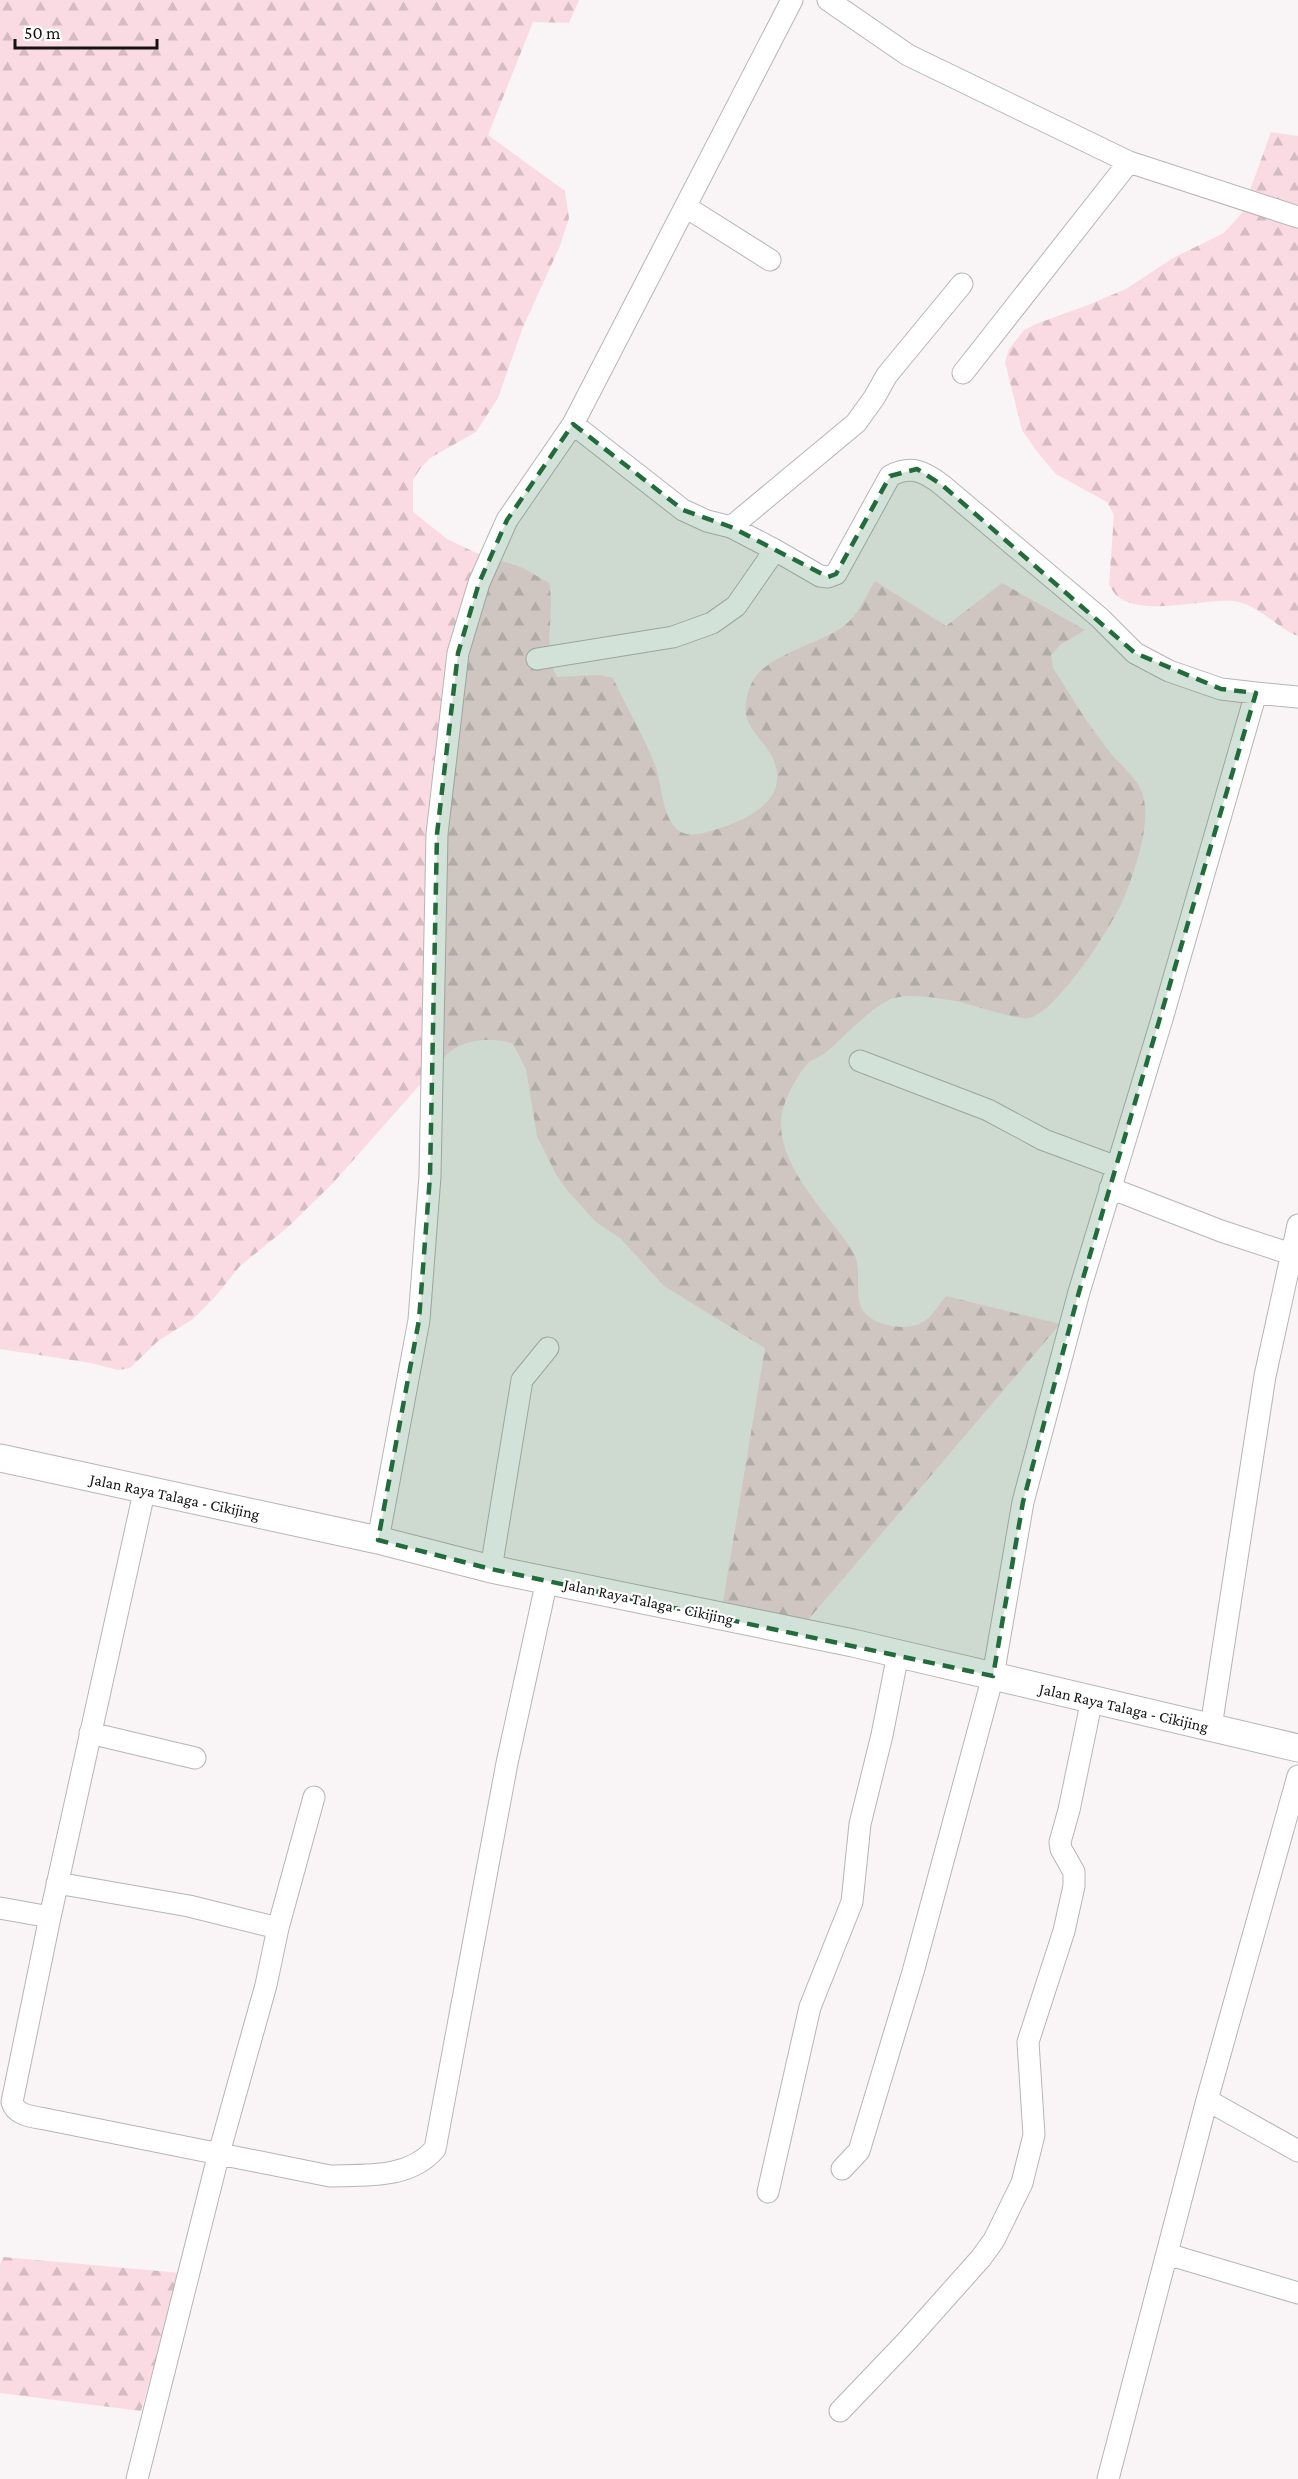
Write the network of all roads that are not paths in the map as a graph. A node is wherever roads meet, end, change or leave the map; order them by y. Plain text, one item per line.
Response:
1 (792, 0) edge
2 (828, 0) edge
3 (1129, 162) junction
4 (686, 207) junction
5 (1298, 216) edge
6 (770, 260) dead end
7 (962, 284) dead end
8 (963, 373) dead end
9 (573, 424) junction
10 (731, 527) junction
11 (775, 550) junction
12 (537, 659) dead end
13 (1256, 693) junction
14 (1298, 697) edge
15 (860, 1061) dead end
16 (1117, 1167) junction
17 (1110, 1188) junction
18 (1298, 1225) edge
19 (1291, 1254) junction
20 (548, 1348) dead end
21 (0, 1458) edge
22 (145, 1488) junction
23 (378, 1540) junction
24 (491, 1569) junction
25 (547, 1580) junction
26 (898, 1654) junction
27 (993, 1676) junction
28 (1092, 1699) junction
29 (1211, 1727) junction
30 (90, 1732) junction
31 (1298, 1748) edge
32 (195, 1758) dead end
33 (1298, 1776) edge
34 (314, 1797) dead end
35 (57, 1884) junction
36 (0, 1908) edge
37 (50, 1917) junction
38 (278, 1928) junction
39 (1207, 2100) junction
40 (1298, 2151) edge
41 (219, 2154) junction
42 (842, 2169) dead end
43 (768, 2192) dead end
44 (1167, 2254) junction
45 (1298, 2293) edge
46 (840, 2411) dead end
47 (137, 2479) edge
48 (1108, 2479) edge

1 - 4 street
2 - 3 street
3 - 5 street
3 - 8 street
4 - 6 street
4 - 9 street
7 - 10 street
9 - 10 street
9 - 23 street
10 - 11 street
11 - 12 street
11 - 13 street
13 - 14 street
13 - 16 street
15 - 16 street
16 - 17 street
17 - 19 street
17 - 27 street
18 - 19 street
19 - 29 street
20 - 24 street
21 - 22 main road, Jalan Raya Talaga - Cikijing
22 - 23 main road, Jalan Raya Talaga - Cikijing
22 - 30 street
23 - 24 main road, Jalan Raya Talaga - Cikijing
24 - 25 main road, Jalan Raya Talaga - Cikijing
25 - 26 main road, Jalan Raya Talaga - Cikijing
25 - 41 street
26 - 27 main road, Jalan Raya Talaga - Cikijing
26 - 43 street
27 - 28 main road, Jalan Raya Talaga - Cikijing
27 - 42 street
28 - 29 main road, Jalan Raya Talaga - Cikijing
28 - 46 street
29 - 31 main road, Jalan Raya Talaga - Cikijing
30 - 32 street
30 - 35 street
33 - 39 street
34 - 38 street
35 - 37 street
35 - 38 street
36 - 37 street
37 - 41 street
38 - 41 street
39 - 40 street
39 - 44 street
41 - 47 street
44 - 45 street
44 - 48 street

